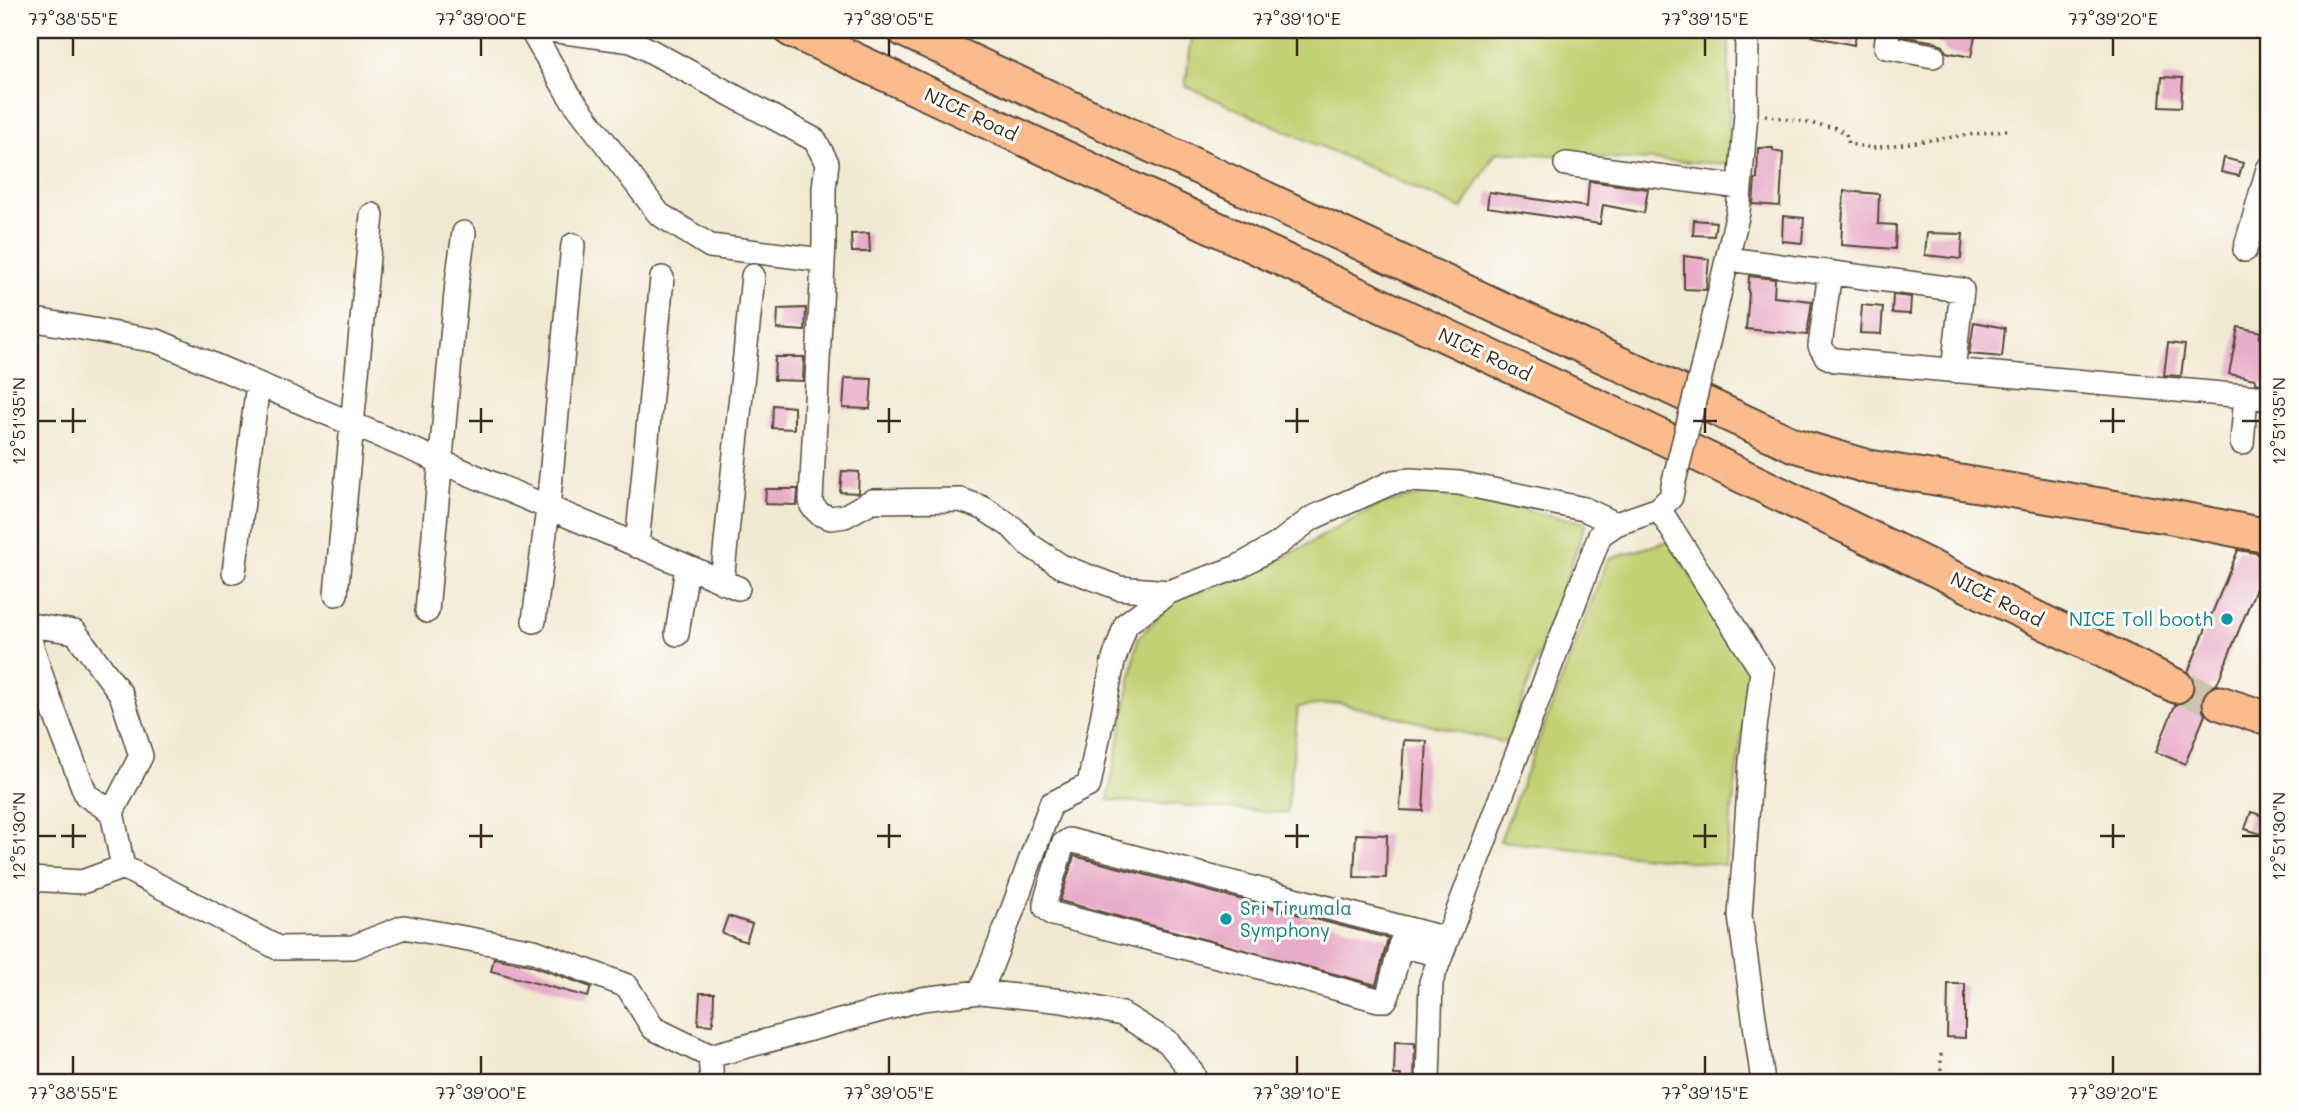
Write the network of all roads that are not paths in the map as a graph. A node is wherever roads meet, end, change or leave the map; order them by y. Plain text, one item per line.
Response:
1 (531, 30) edge
2 (550, 30) edge
3 (790, 30) edge
4 (904, 30) edge
5 (1747, 30) edge
6 (1888, 30) edge
7 (1933, 56) dead end
8 (1566, 164) dead end
9 (2268, 169) edge
10 (1740, 187) junction
11 (372, 215) dead end
12 (464, 233) dead end
13 (573, 245) dead end
14 (2245, 250) dead end
15 (1728, 259) junction
16 (822, 260) junction
17 (1830, 272) junction
18 (752, 276) dead end
19 (662, 278) dead end
20 (30, 319) edge
21 (1952, 371) junction
22 (258, 384) junction
23 (2257, 397) edge
24 (352, 426) junction
25 (2242, 443) dead end
26 (441, 463) junction
27 (548, 508) junction
28 (1659, 509) junction
29 (1616, 524) junction
30 (2268, 536) edge
31 (637, 546) junction
32 (687, 567) junction
33 (234, 572) dead end
34 (1169, 592) junction
35 (336, 594) dead end
36 (427, 611) dead end
37 (534, 621) dead end
38 (30, 625) edge
39 (677, 634) dead end
40 (30, 640) edge
41 (2176, 686) tunnel mouth
42 (2220, 703) tunnel mouth
43 (2268, 719) edge
44 (112, 812) junction
45 (123, 867) junction
46 (30, 879) edge
47 (1403, 937) junction
48 (1444, 947) junction
49 (980, 992) junction
50 (710, 1056) junction
51 (712, 1082) edge
52 (1196, 1082) edge
53 (1428, 1082) edge
54 (1763, 1082) edge

1 - 16 street
2 - 16 street
3 - 41 highway, NICE Road
4 - 30 highway
5 - 10 street
6 - 7 street
8 - 10 street
9 - 14 street
10 - 15 street
11 - 24 street
12 - 26 street
13 - 27 street
15 - 17 street
15 - 28 street, bridge
16 - 34 street
17 - 21 street
17 - 21 street
18 - 32 street
19 - 31 street
20 - 22 street
21 - 23 street
22 - 24 street
22 - 33 street
23 - 25 street
24 - 26 street
24 - 35 street
26 - 27 street
26 - 36 street
27 - 31 street
27 - 37 street
28 - 29 street
28 - 54 street
29 - 34 street
29 - 48 street
31 - 32 street
32 - 39 street
34 - 49 street
38 - 44 street
40 - 44 street
42 - 43 highway
44 - 45 street
45 - 46 street
45 - 50 street
47 - 47 street
47 - 48 street
48 - 53 street
49 - 50 street
49 - 52 street
50 - 51 street

